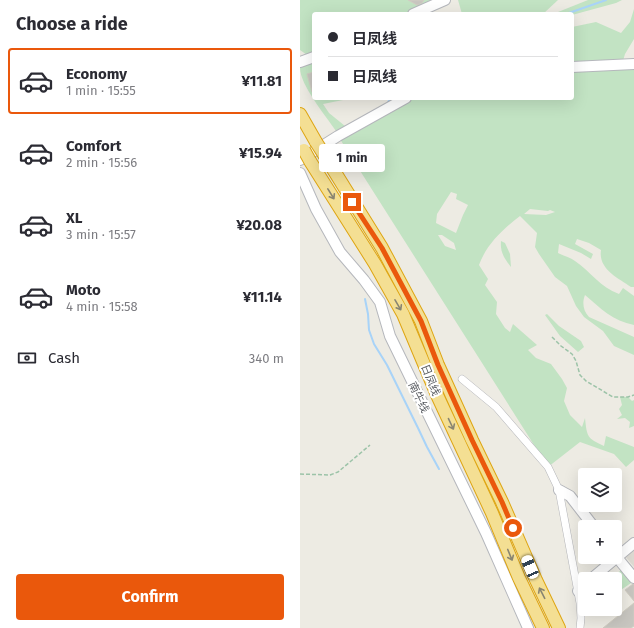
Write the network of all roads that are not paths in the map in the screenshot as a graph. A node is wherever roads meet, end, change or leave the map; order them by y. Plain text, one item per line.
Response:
1 (444, 0) edge
2 (417, 12) edge
3 (312, 58) edge
4 (300, 62) edge
5 (634, 64) edge
6 (574, 67) edge
7 (402, 100) edge
8 (300, 114) edge
9 (304, 154) edge
10 (300, 173) edge
11 (462, 378) dead end
12 (559, 490) junction
13 (589, 520) edge
14 (634, 543) edge
15 (622, 552) edge
16 (622, 563) edge
17 (607, 564) edge
18 (599, 572) edge
19 (578, 575) edge
20 (634, 578) edge
21 (581, 616) edge
22 (528, 628) edge
23 (543, 628) edge
24 (560, 628) edge
25 (580, 628) edge

1 - 2 street
3 - 4 street
5 - 6 street
7 - 9 street
24 -> 8 highway, 日凤线, bridge
9 -> 23 highway, 日凤线
10 - 22 street, 南牛线
11 - 12 street
12 - 13 street
12 - 19 street
14 - 15 street
16 - 20 street
17 - 18 street
21 - 25 street

